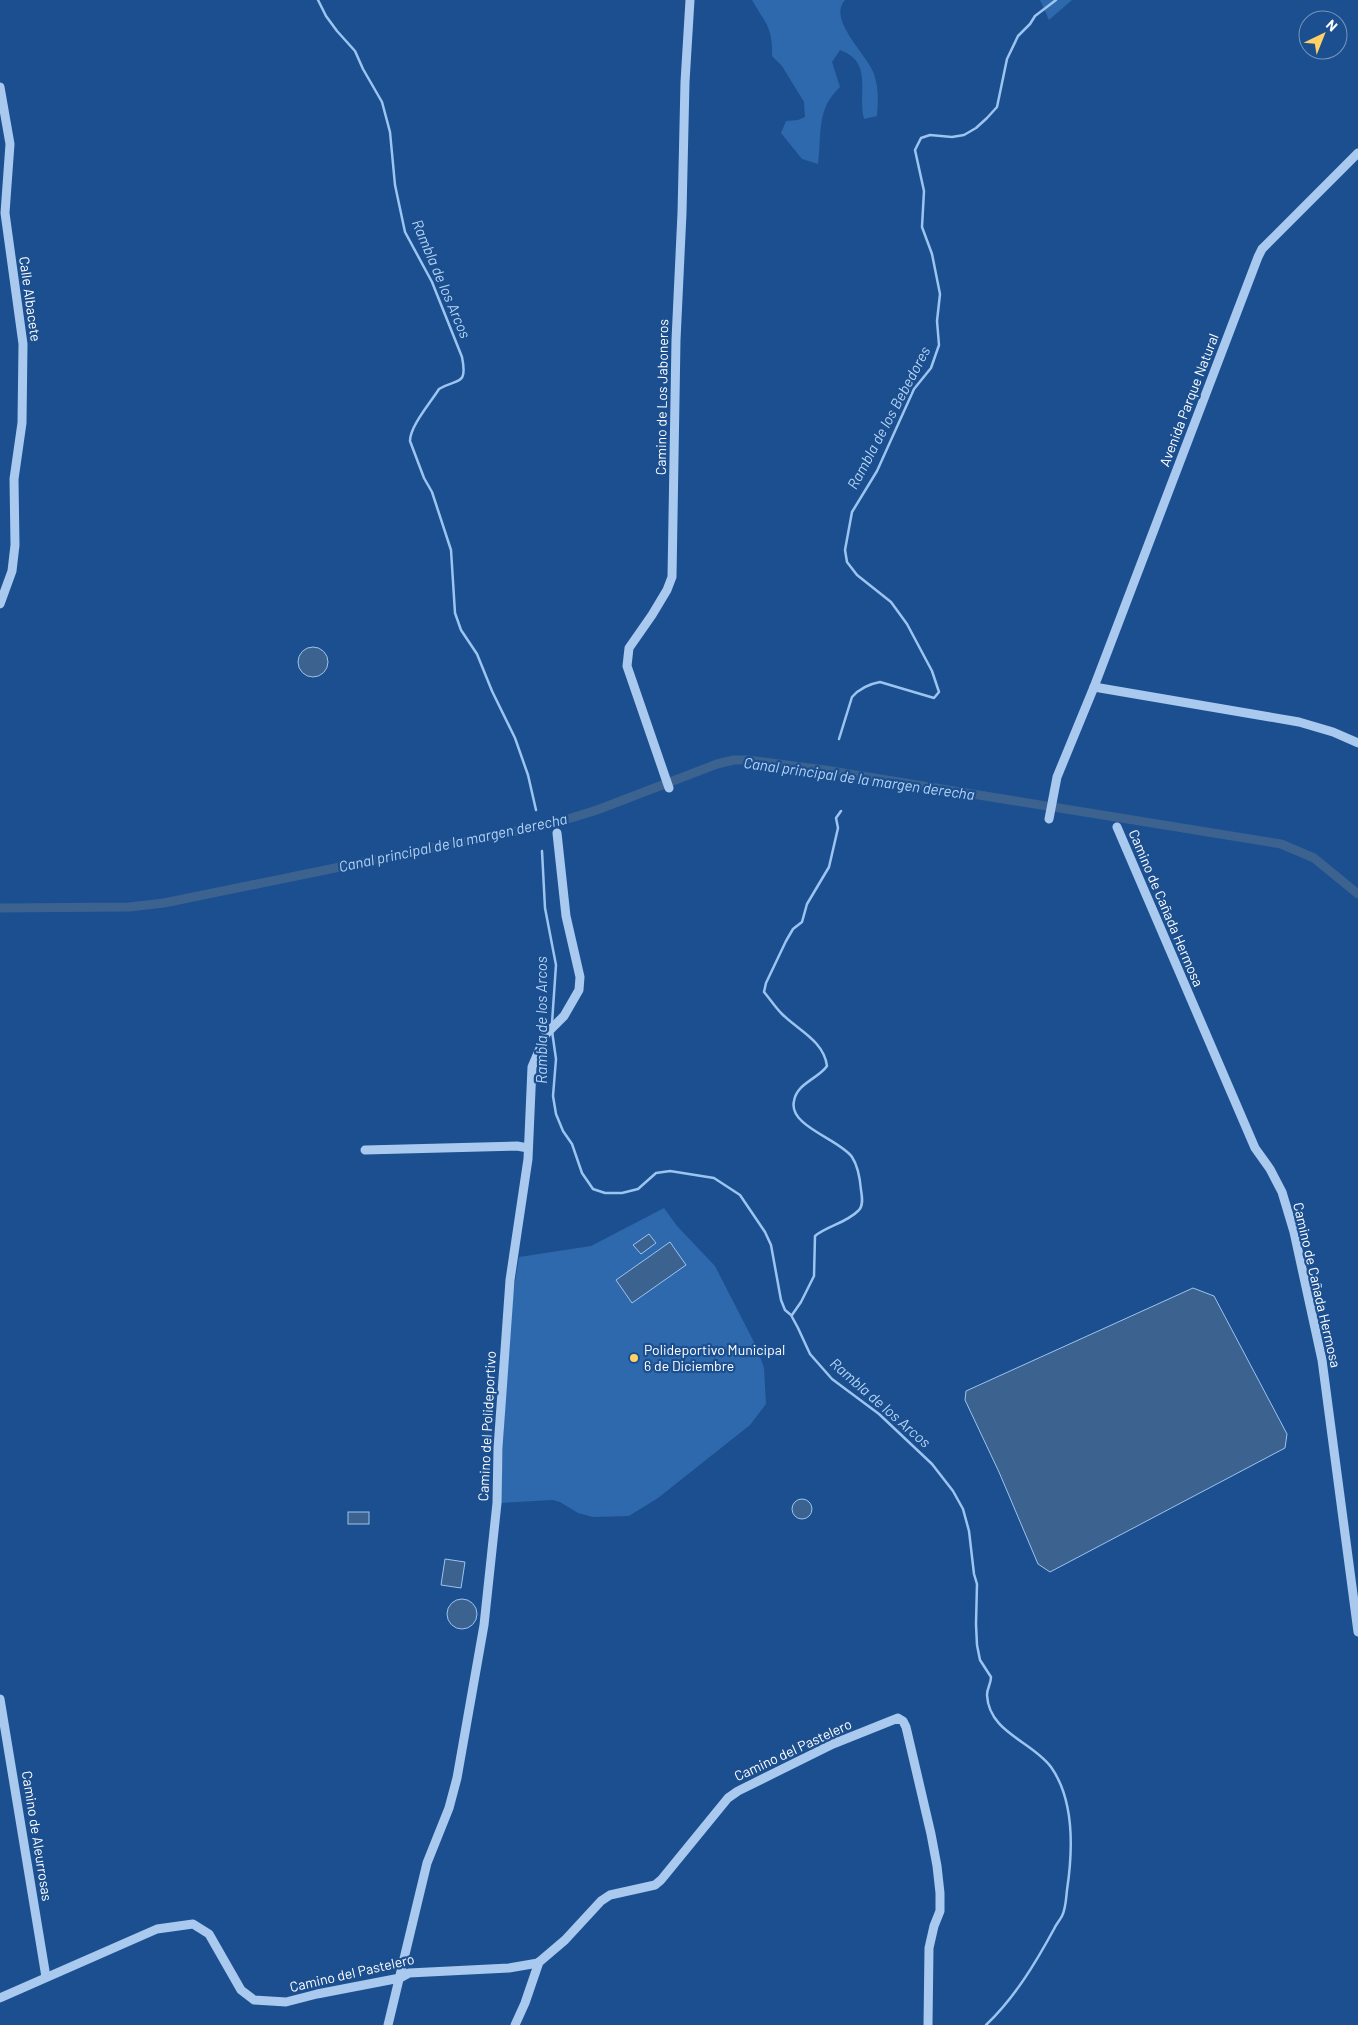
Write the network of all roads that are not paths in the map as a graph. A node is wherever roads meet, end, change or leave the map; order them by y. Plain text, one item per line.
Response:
1 (690, 0) edge
2 (0, 87) edge
3 (1358, 153) edge
4 (0, 604) edge
5 (1094, 687) junction
6 (1358, 743) edge
7 (669, 788) dead end
8 (1049, 817) dead end
9 (1116, 827) dead end
10 (557, 833) dead end
11 (528, 1148) junction
12 (365, 1150) dead end
13 (1358, 1632) edge
14 (0, 1699) edge
15 (539, 1962) junction
16 (46, 1977) junction
17 (400, 1978) junction
18 (0, 1998) edge
19 (388, 2025) edge
20 (515, 2025) edge
21 (928, 2025) edge

1 - 7 street, Camino de Los Jaboneros
2 - 4 street, Calle Albacete
3 - 5 street, Avenida Parque Natural
5 - 6 street
5 - 8 street, Avenida Parque Natural
9 - 13 street, Camino de Cañada Hermosa
10 - 11 street, Camino del Polideportivo
11 - 12 street
11 - 17 street, Camino del Polideportivo
14 - 16 street, Camino de Aleurrosas
15 - 17 street, Camino del Pastelero
15 - 20 street
15 - 21 street, Camino del Pastelero
16 - 17 street, Camino del Pastelero
16 - 18 street, Camino del Pastelero
17 - 19 street, Camino del Polideportivo

